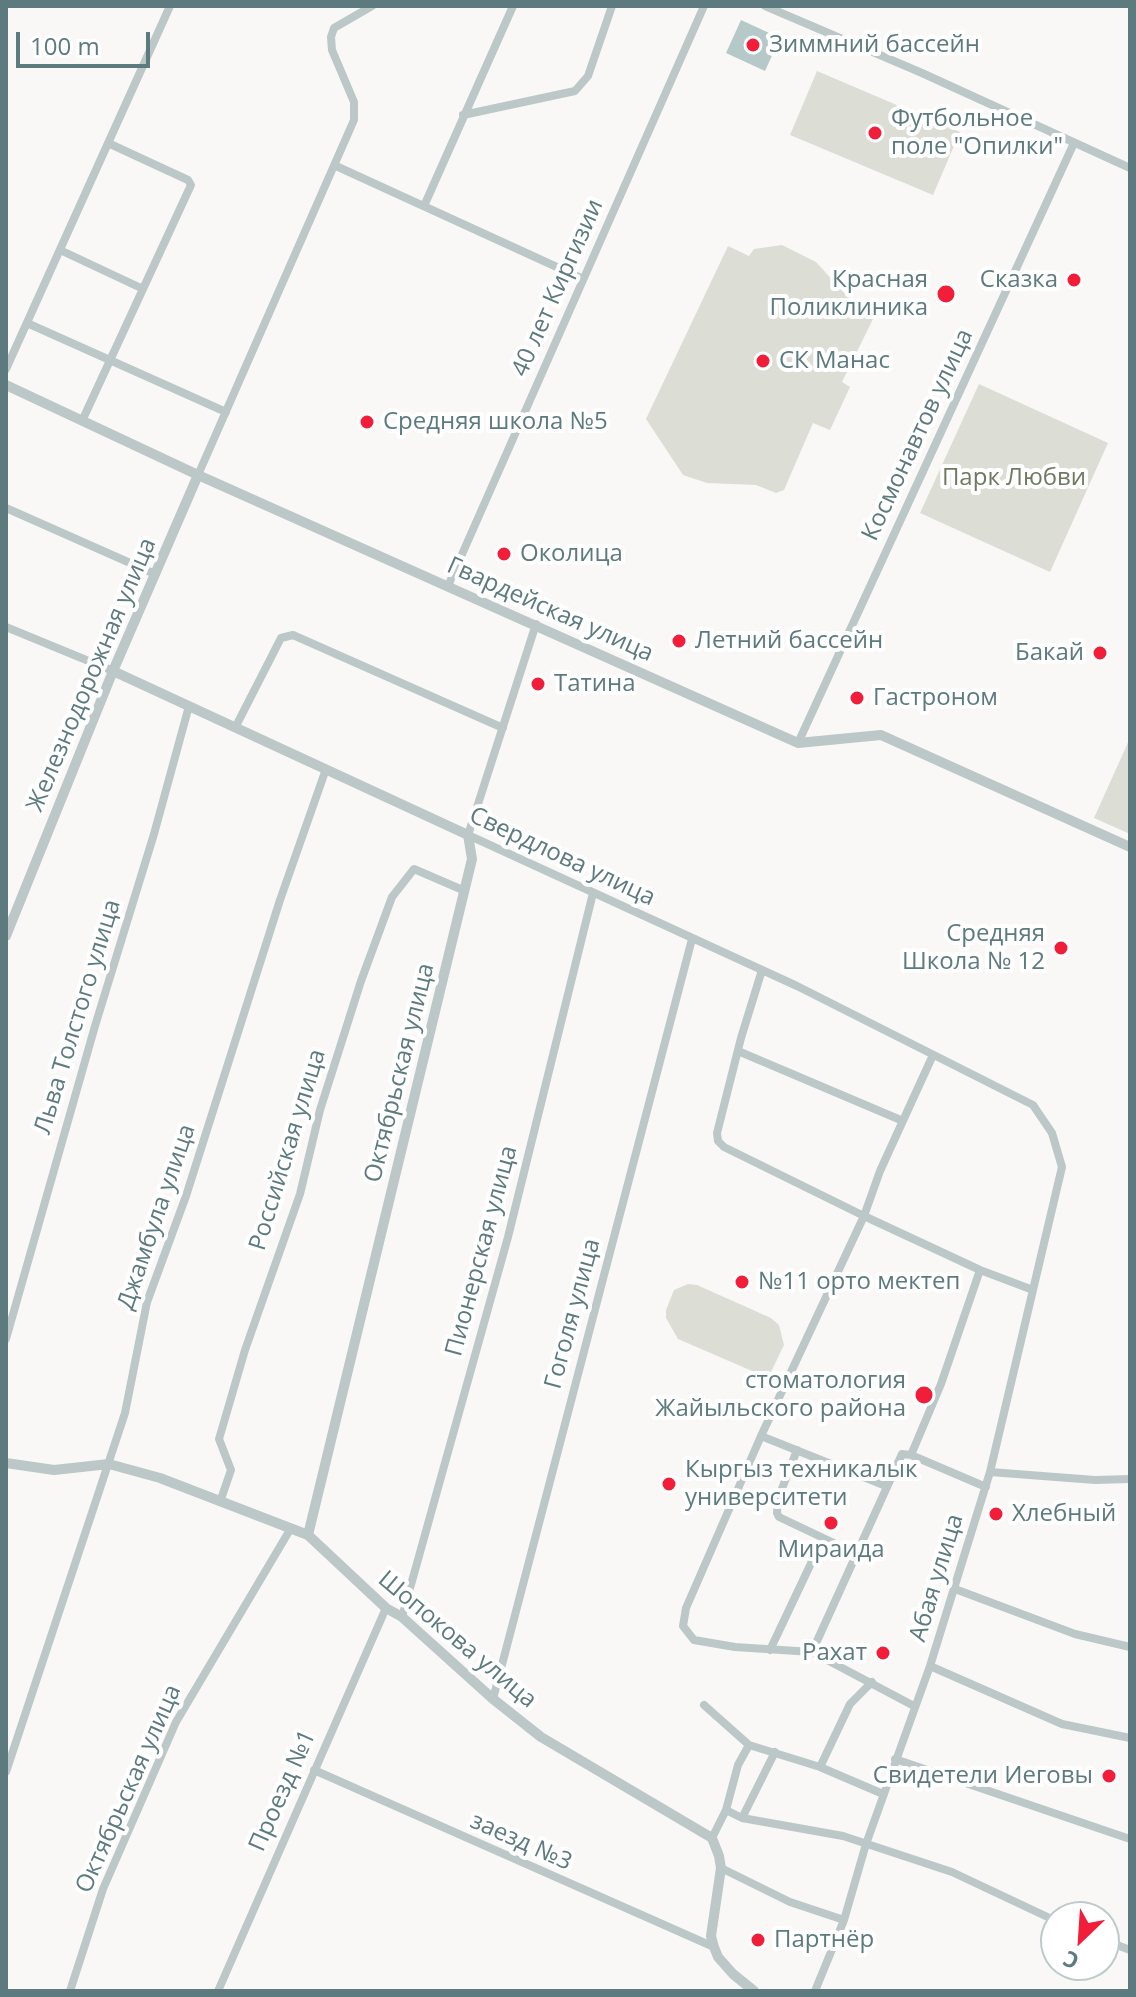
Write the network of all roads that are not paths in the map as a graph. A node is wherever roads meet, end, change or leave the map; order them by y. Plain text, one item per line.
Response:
1 (170, 6) edge
2 (372, 6) edge
3 (513, 6) edge
4 (612, 6) edge
5 (704, 6) edge
6 (765, 6) edge
7 (463, 115) junction
8 (108, 143) junction
9 (1074, 143) junction
10 (336, 166) junction
11 (1130, 168) edge
12 (424, 206) junction
13 (60, 250) junction
14 (583, 279) junction
15 (141, 288) junction
16 (27, 323) junction
17 (110, 359) junction
18 (6, 369) edge
19 (6, 385) edge
20 (226, 412) junction
21 (82, 421) junction
22 (198, 475) junction
23 (6, 508) edge
24 (155, 574) junction
25 (448, 586) junction
26 (536, 624) junction
27 (6, 627) edge
28 (113, 671) junction
29 (189, 706) junction
30 (236, 726) junction
31 (503, 728) junction
32 (798, 743) junction
33 (326, 769) junction
34 (468, 835) junction
35 (1130, 847) edge
36 (465, 891) junction
37 (593, 893) junction
38 (6, 936) edge
39 (692, 939) junction
40 (762, 970) junction
41 (738, 1051) junction
42 (933, 1055) junction
43 (903, 1121) junction
44 (1062, 1167) joint
45 (864, 1216) junction
46 (980, 1270) junction
47 (1033, 1290) junction
48 (6, 1339) edge
49 (761, 1436) junction
50 (797, 1450) junction
51 (911, 1455) junction
52 (6, 1463) edge
53 (109, 1464) junction
54 (990, 1472) junction
55 (1130, 1479) edge
56 (886, 1486) junction
57 (986, 1487) junction
58 (220, 1502) junction
59 (291, 1528) junction
60 (308, 1535) junction
61 (823, 1538) junction
62 (857, 1554) junction
63 (955, 1589) junction
64 (386, 1608) junction
65 (402, 1617) junction
66 (1130, 1647) edge
67 (770, 1650) junction
68 (812, 1652) junction
69 (930, 1666) junction
70 (872, 1682) junction
71 (493, 1699) junction
72 (704, 1705) dead end
73 (914, 1706) junction
74 (1130, 1738) edge
75 (749, 1745) junction
76 (775, 1752) junction
77 (895, 1759) junction
78 (820, 1767) junction
79 (314, 1770) junction
80 (6, 1772) edge
81 (883, 1794) junction
82 (726, 1810) junction
83 (742, 1818) junction
84 (712, 1838) junction
85 (1130, 1839) edge
86 (866, 1844) junction
87 (721, 1868) junction
88 (1040, 1913) edge
89 (844, 1920) junction
90 (714, 1947) junction
91 (70, 1991) edge
92 (218, 1991) edge
93 (754, 1991) edge
94 (815, 1991) edge

1 - 8 street
2 - 10 street
3 - 7 street
4 - 7 street
5 - 14 street, 40 лет Киргизии
6 - 9 street
7 - 12 street
8 - 13 street
8 - 15 street
9 - 11 street
9 - 32 street, Космонавтов улица
10 - 12 street
10 - 20 street
12 - 14 street
13 - 15 street
13 - 16 street
14 - 25 street, 40 лет Киргизии
15 - 17 street
16 - 17 street
16 - 18 street
17 - 20 street
17 - 21 street
19 - 21 street, Гвардейская улица
20 - 22 street
21 - 22 street, Гвардейская улица
22 - 24 street, Железнодорожная улица
22 - 25 street, Гвардейская улица
23 - 24 street
24 - 28 street, Железнодорожная улица
25 - 26 street, Гвардейская улица
26 - 31 street, Октябрьская улица
26 - 32 street, Гвардейская улица
27 - 28 street, Свердлова улица
28 - 29 street, Свердлова улица
28 - 38 street, Железнодорожная улица
29 - 30 street, Свердлова улица
29 - 48 street, Льва Толстого улица
30 - 31 street
30 - 33 street, Свердлова улица
31 - 34 street, Октябрьская улица
32 - 35 street, Гвардейская улица
33 - 34 street, Свердлова улица
33 - 53 street, Джамбула улица
34 - 36 street, Октябрьская улица
34 - 37 street, Свердлова улица
36 - 58 street, Российская улица
36 - 60 street, Октябрьская улица
37 - 39 street, Свердлова улица
37 - 65 street, Пионерская улица
39 - 40 street, Свердлова улица
39 - 71 street, Гоголя улица
40 - 41 street
40 - 42 street, Свердлова улица
41 - 43 street
41 - 45 street
42 - 43 street
42 - 44 street, Свердлова улица
43 - 45 street
44 - 47 street, Абая улица
45 - 46 street
45 - 49 street
46 - 47 street
46 - 51 street
47 - 54 street, Абая улица
49 - 50 street
49 - 67 street
50 - 56 street
50 - 61 street
51 - 56 street
51 - 57 street
52 - 53 street, Шопокова улица
53 - 58 street, Шопокова улица
53 - 80 street, Джамбула улица
54 - 55 street
54 - 57 street, Абая улица
56 - 62 street
57 - 63 street, Абая улица
58 - 59 street, Шопокова улица
59 - 60 street, Шопокова улица
59 - 91 street, Октябрьская улица
60 - 64 street, Шопокова улица
61 - 62 street
61 - 67 street
62 - 68 street
63 - 66 street
63 - 69 street, Абая улица
64 - 65 street, Шопокова улица
64 - 79 street, Проезд №1
65 - 71 street, Шопокова улица
67 - 68 street
68 - 70 street
69 - 73 street, Абая улица
69 - 74 street
70 - 73 street
70 - 78 street
71 - 84 street, Шопокова улица
72 - 75 street
73 - 77 street, Абая улица
75 - 76 street
75 - 82 street
76 - 78 street
76 - 83 street
77 - 81 street, Абая улица
77 - 85 street
78 - 81 street
79 - 90 street, заезд №3
79 - 92 street, Проезд №1
81 - 86 street, Абая улица
82 - 83 street
82 - 84 street
83 - 86 street
84 - 87 street
86 - 88 street
86 - 89 street, Абая улица
87 - 89 street
87 - 90 street
89 - 94 street, Абая улица
90 - 93 street

